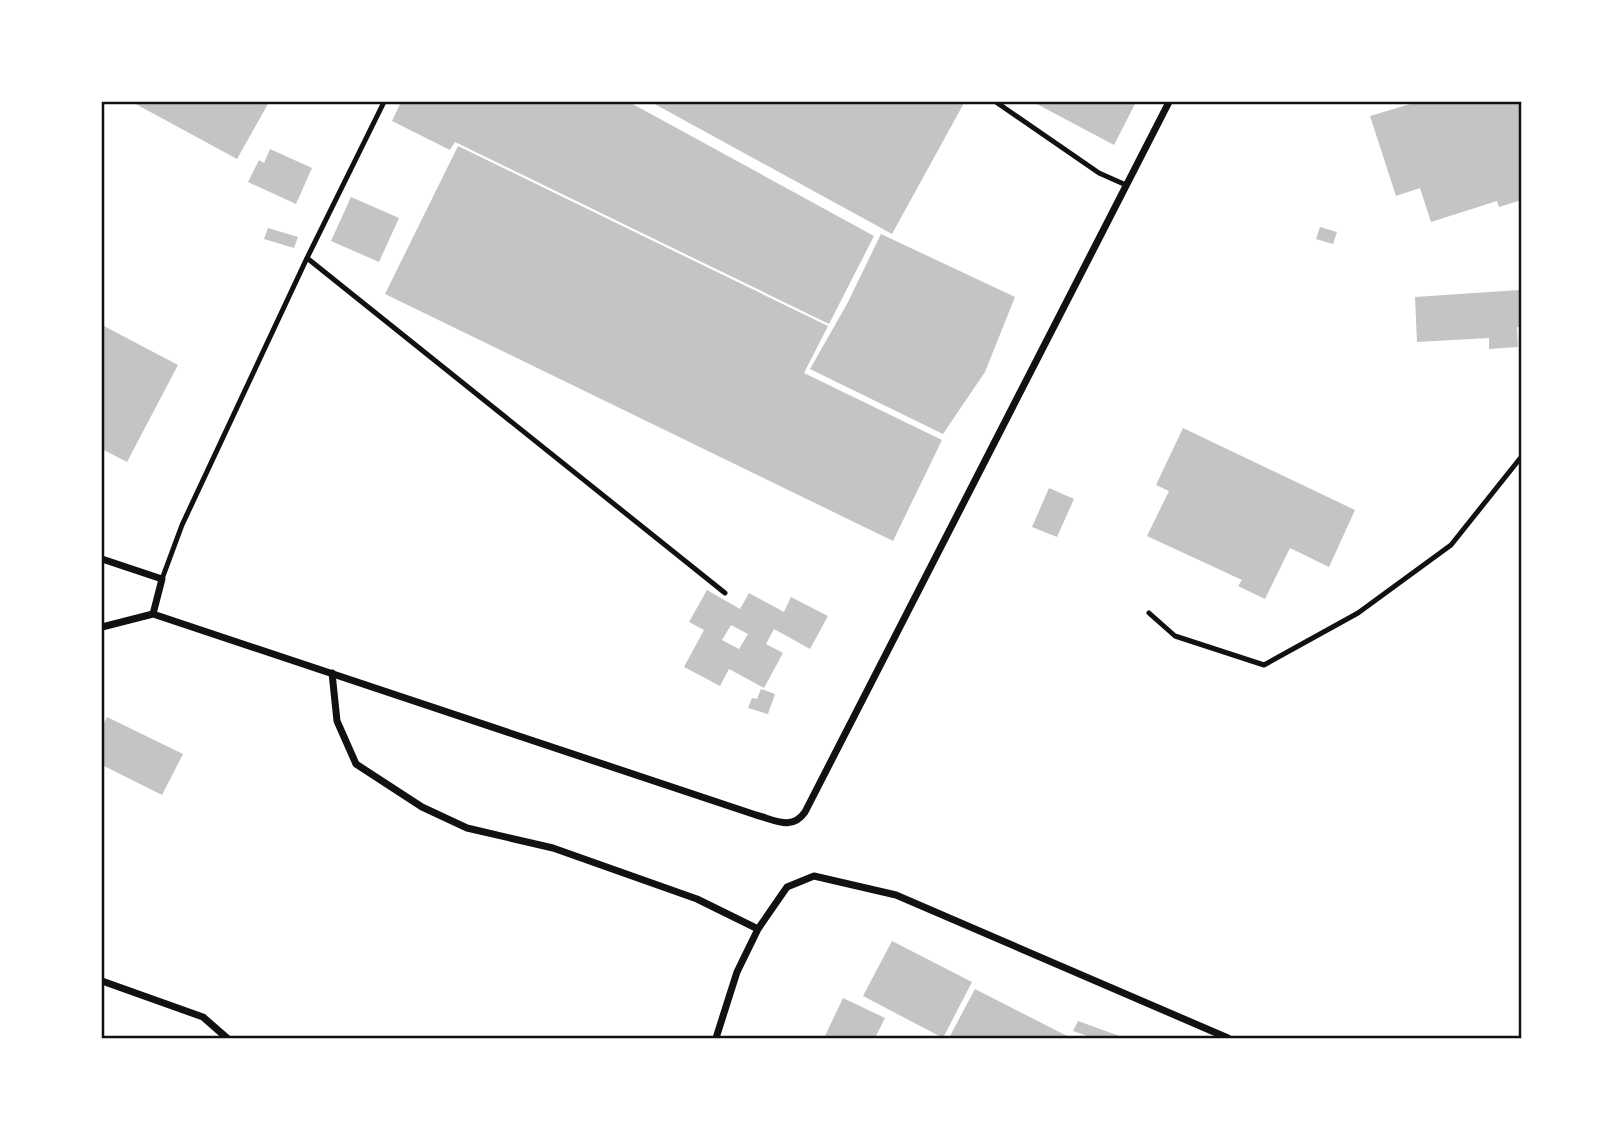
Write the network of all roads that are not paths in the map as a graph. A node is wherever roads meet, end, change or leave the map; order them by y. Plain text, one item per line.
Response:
1 (384, 102) edge
2 (996, 102) edge
3 (1169, 102) edge
4 (1126, 185) junction
5 (307, 258) junction
6 (1521, 456) edge
7 (102, 559) edge
8 (162, 579) junction
9 (726, 593) dead end
10 (1149, 613) dead end
11 (153, 614) junction
12 (102, 627) edge
13 (332, 673) junction
14 (758, 929) junction
15 (102, 981) edge
16 (227, 1038) edge
17 (716, 1038) edge
18 (1228, 1038) edge

1 - 5 lane
2 - 4 lane
3 - 4 street
4 - 13 street
5 - 8 lane
5 - 9 lane
6 - 10 lane
7 - 8 street
8 - 11 street
11 - 12 street
11 - 13 street
13 - 14 street
14 - 17 street
14 - 18 street
15 - 16 street

